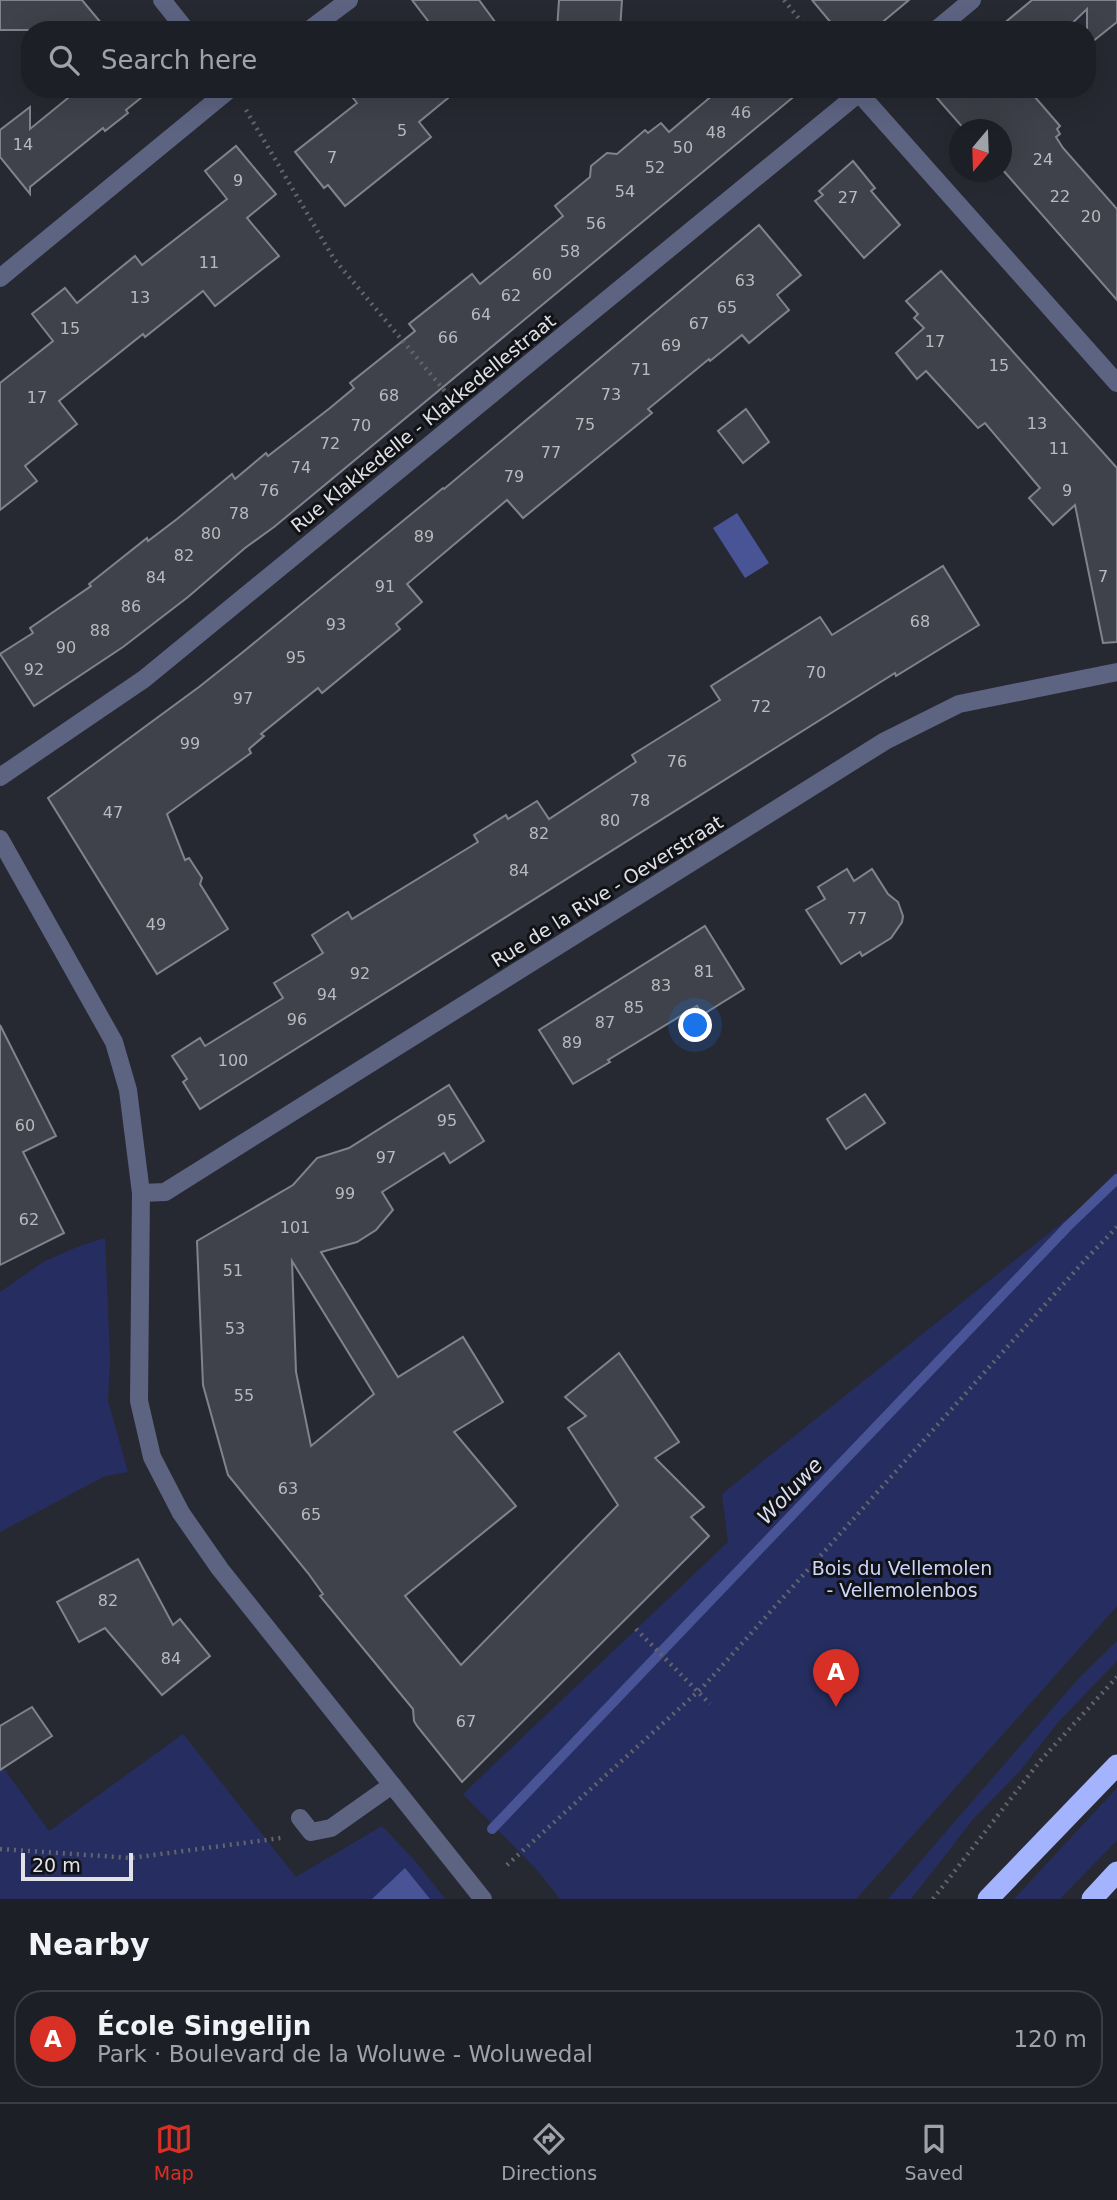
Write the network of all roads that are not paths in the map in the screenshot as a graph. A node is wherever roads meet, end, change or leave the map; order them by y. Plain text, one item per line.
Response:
1 (162, 0) edge
2 (349, 0) edge
3 (972, 0) edge
4 (179, 21) edge
5 (321, 21) edge
6 (947, 21) edge
7 (219, 98) edge
8 (852, 98) edge
9 (867, 98) edge
10 (0, 278) edge
11 (1117, 383) edge
12 (1117, 672) edge
13 (0, 777) edge
14 (0, 839) edge
15 (141, 1193) junction
16 (1117, 1765) edge
17 (392, 1785) junction
18 (300, 1818) dead end
19 (1117, 1872) edge
20 (483, 1899) edge
21 (988, 1899) edge
22 (1092, 1899) edge

1 - 4 street
2 - 5 street
3 - 6 street
7 - 10 street
8 - 13 street, Rue Klakkedelle - Klakkedellestraat
9 - 11 street
12 - 15 street, Rue de la Rive - Oeverstraat
14 - 15 street
15 - 17 street
16 - 21 highway
17 - 18 street
17 - 20 street
19 - 22 highway

